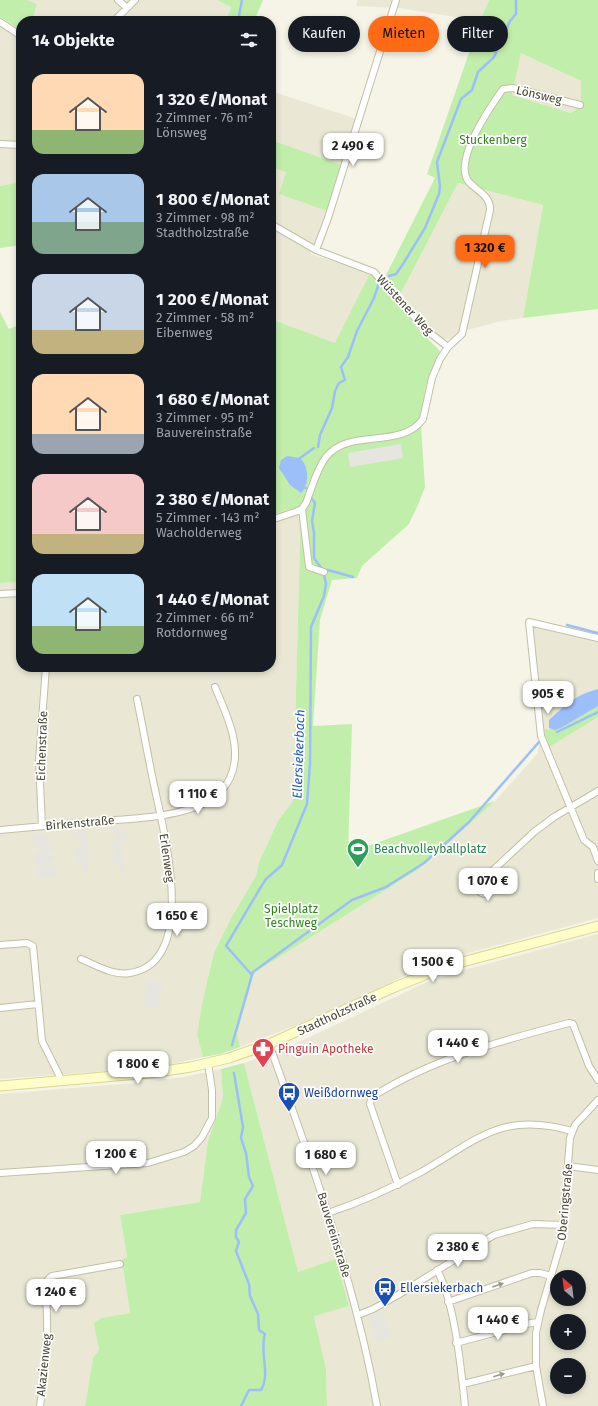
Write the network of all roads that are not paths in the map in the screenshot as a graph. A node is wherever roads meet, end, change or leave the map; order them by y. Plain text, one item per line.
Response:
1 (118, 0) edge
2 (135, 0) edge
3 (396, 0) edge
4 (126, 7) junction
5 (118, 16) edge
6 (0, 22) edge
7 (16, 33) edge
8 (580, 105) dead end
9 (0, 144) edge
10 (16, 145) edge
11 (276, 227) edge
12 (316, 250) junction
13 (448, 347) junction
14 (302, 509) junction
15 (276, 518) edge
16 (324, 572) dead end
17 (16, 593) edge
18 (0, 594) edge
19 (598, 638) edge
20 (46, 672) edge
21 (215, 687) dead end
22 (137, 699) dead end
23 (598, 791) edge
24 (570, 808) junction
25 (160, 815) junction
26 (42, 826) junction
27 (0, 830) edge
28 (598, 861) edge
29 (598, 873) edge
30 (598, 878) edge
31 (486, 881) dead end
32 (598, 926) edge
33 (0, 945) edge
34 (81, 960) dead end
35 (38, 1004) junction
36 (0, 1008) edge
37 (269, 1044) junction
38 (208, 1063) junction
39 (598, 1080) edge
40 (62, 1081) junction
41 (0, 1086) edge
42 (598, 1100) edge
43 (572, 1131) junction
44 (568, 1166) junction
45 (598, 1170) edge
46 (0, 1173) edge
47 (398, 1185) junction
48 (328, 1213) junction
49 (563, 1225) junction
50 (120, 1264) dead end
51 (438, 1270) junction
52 (553, 1270) edge
53 (550, 1276) edge
54 (550, 1280) edge
55 (448, 1302) junction
56 (358, 1315) junction
57 (538, 1322) junction
58 (456, 1343) junction
59 (536, 1366) junction
60 (463, 1384) junction
61 (40, 1406) edge
62 (377, 1406) edge
63 (465, 1406) edge
64 (543, 1406) edge

1 - 4 street
2 - 4 street
3 - 12 street
4 - 5 street
6 - 7 street
8 - 13 street, Lönsweg
9 - 10 street
11 - 12 street, Wüstener Weg
12 - 13 street, Wüstener Weg
13 - 14 street
14 - 15 street
14 - 16 street
17 - 18 street
19 - 24 street
20 - 26 street, Eichenstraße
21 - 25 street, Birkenstraße
22 - 25 street
23 - 24 street
24 - 28 street
24 - 31 street
25 - 26 street, Birkenstraße
25 - 34 street, Erlenweg
26 - 27 street, Birkenstraße
29 - 30 street
32 - 37 street, Stadtholzstraße
33 - 35 street
35 - 36 street
35 - 40 street
37 - 38 street, Stadtholzstraße
37 - 48 street, Bauvereinstraße
38 - 40 street, Stadtholzstraße
38 - 46 street
39 - 47 street
40 - 41 street, Stadtholzstraße
42 - 43 street
43 - 44 street, Oberingstraße
43 - 47 street
44 - 45 street
44 - 49 street, Oberingstraße
47 - 48 street
48 - 56 street, Bauvereinstraße
49 - 51 street
49 - 52 street, Oberingstraße
50 - 61 street, Akazienweg
51 - 55 street
51 - 56 street
55 -> 53 street
54 - 57 street, Oberingstraße
55 - 58 street
56 - 62 street, Bauvereinstraße
57 - 58 street
57 - 59 street, Oberingstraße
58 - 60 street
60 -> 59 street
59 - 64 street, Oberingstraße
60 - 63 street

